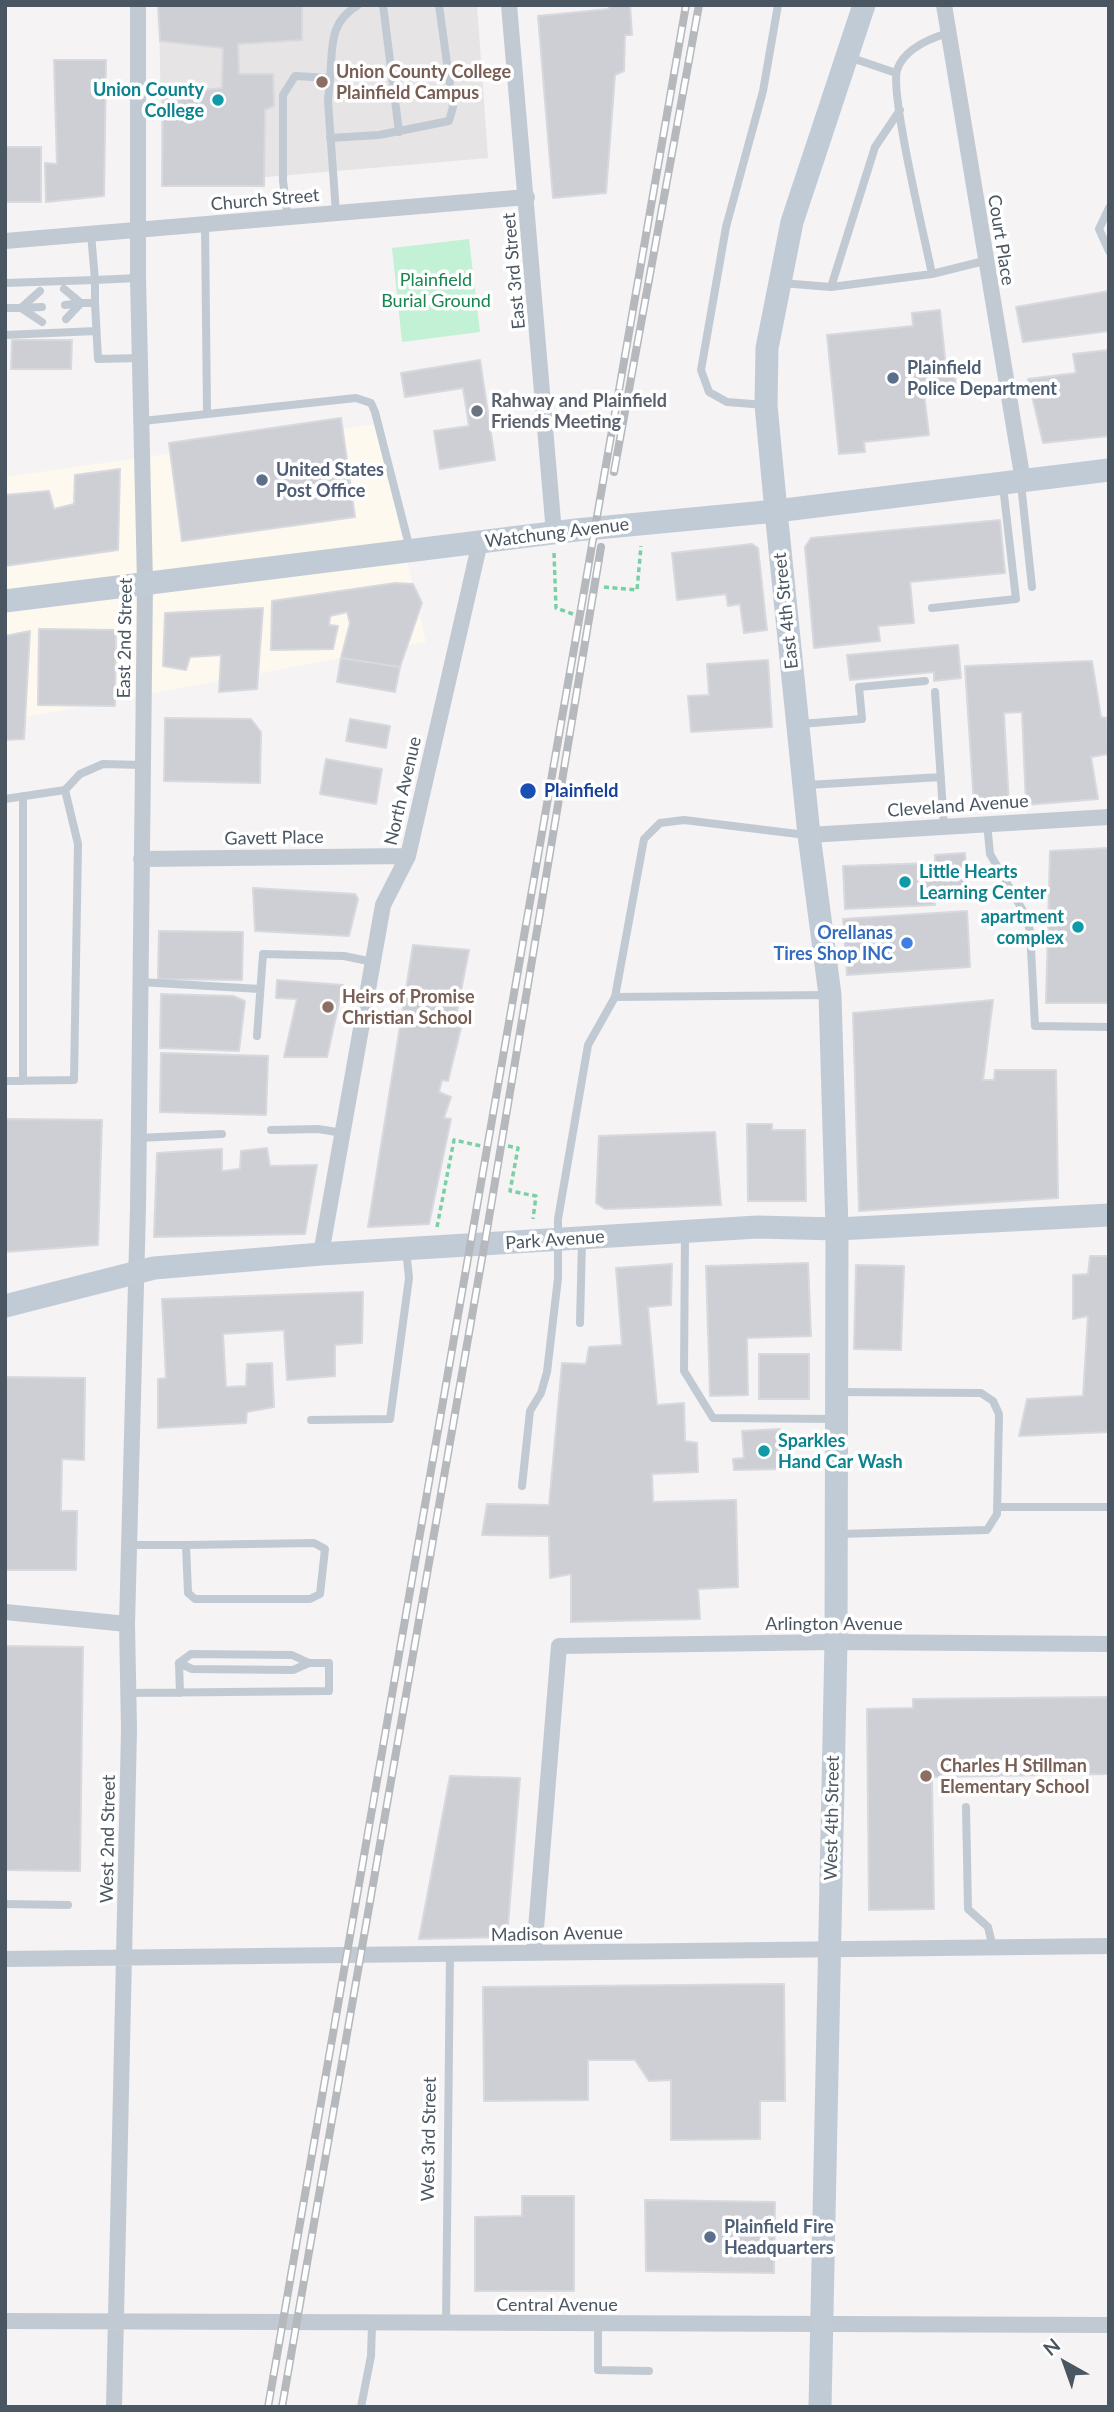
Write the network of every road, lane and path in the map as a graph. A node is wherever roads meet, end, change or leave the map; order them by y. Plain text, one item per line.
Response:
1 (138, 5) edge
2 (358, 5) edge
3 (383, 5) edge
4 (439, 5) edge
5 (509, 5) edge
6 (778, 5) edge
7 (864, 5) edge
8 (944, 5) edge
9 (948, 33) junction
10 (849, 57) junction
11 (896, 73) junction
12 (330, 78) junction
13 (900, 110) junction
14 (398, 132) junction
15 (330, 138) junction
16 (527, 197) junction
17 (1109, 208) edge
18 (336, 212) junction
19 (288, 218) junction
20 (205, 225) junction
21 (140, 230) junction
22 (92, 234) junction
23 (5, 241) edge
24 (1109, 251) edge
25 (984, 261) junction
26 (932, 274) junction
27 (138, 278) junction
28 (95, 280) junction
29 (5, 283) edge
30 (778, 283) junction
31 (831, 287) junction
32 (64, 289) dead end
33 (40, 290) dead end
34 (81, 303) junction
35 (95, 303) junction
36 (65, 305) dead end
37 (41, 307) dead end
38 (5, 308) edge
39 (21, 308) junction
40 (66, 319) dead end
41 (42, 322) dead end
42 (96, 331) junction
43 (5, 335) edge
44 (141, 358) junction
45 (766, 405) junction
46 (207, 412) junction
47 (143, 421) junction
48 (1109, 470) edge
49 (1015, 481) junction
50 (776, 511) junction
51 (644, 523) junction
52 (554, 533) junction
53 (480, 542) junction
54 (410, 550) junction
55 (555, 580) dead end
56 (145, 583) junction
57 (604, 587) dead end
58 (1032, 587) dead end
59 (5, 601) edge
60 (932, 608) dead end
61 (573, 614) dead end
62 (925, 681) dead end
63 (935, 692) dead end
64 (798, 724) junction
65 (143, 765) junction
66 (941, 777) junction
67 (804, 786) junction
68 (65, 790) junction
69 (23, 796) junction
70 (5, 799) edge
71 (1109, 817) edge
72 (987, 823) junction
73 (944, 826) junction
74 (809, 835) junction
75 (408, 856) junction
76 (141, 859) junction
77 (373, 962) junction
78 (140, 982) junction
79 (260, 989) junction
80 (830, 995) junction
81 (615, 997) junction
82 (1109, 1027) edge
83 (257, 1036) dead end
84 (5, 1081) edge
85 (23, 1081) junction
86 (271, 1130) dead end
87 (343, 1133) junction
88 (222, 1134) dead end
89 (139, 1138) junction
90 (481, 1146) dead end
91 (508, 1146) dead end
92 (1109, 1214) edge
93 (837, 1229) junction
94 (685, 1232) junction
95 (571, 1239) junction
96 (531, 1241) junction
97 (434, 1247) junction
98 (405, 1249) junction
99 (321, 1254) junction
100 (137, 1272) junction
101 (5, 1306) edge
102 (580, 1323) dead end
103 (836, 1392) junction
104 (836, 1419) junction
105 (311, 1420) dead end
106 (522, 1486) dead end
107 (998, 1507) junction
108 (1109, 1507) edge
109 (836, 1534) junction
110 (130, 1545) junction
111 (186, 1545) junction
112 (5, 1612) edge
113 (127, 1624) junction
114 (836, 1642) junction
115 (1109, 1644) edge
116 (179, 1663) junction
117 (309, 1664) junction
118 (128, 1693) junction
119 (180, 1693) junction
120 (966, 1807) dead end
121 (5, 1904) edge
122 (68, 1905) dead end
123 (1109, 1946) edge
124 (993, 1948) junction
125 (829, 1950) junction
126 (534, 1953) junction
127 (450, 1954) junction
128 (125, 1958) junction
129 (5, 1959) edge
130 (5, 2321) edge
131 (116, 2322) junction
132 (372, 2324) junction
133 (446, 2324) junction
134 (598, 2324) junction
135 (821, 2325) junction
136 (1109, 2325) edge
137 (649, 2371) dead end
138 (114, 2407) edge
139 (361, 2407) edge
140 (820, 2407) edge

1 - 21 street, East 2nd Street
2 - 12 lane
3 - 14 lane
4 - 14 lane
5 - 16 street, East 3rd Street
6 - 45 lane
7 - 10 main road, East 4th Street
8 - 9 street, Court Place
9 - 11 lane
9 - 25 street, Court Place
10 - 11 lane
10 - 30 main road, East 4th Street
11 - 13 lane
12 - 15 lane
12 - 19 lane
13 - 26 lane
13 - 31 lane
14 - 15 lane
15 - 18 lane
16 - 18 street, Church Street
16 - 52 street, East 3rd Street
17 - 24 lane
18 - 19 street, Church Street
19 - 20 street, Church Street
20 - 21 street, Church Street
20 - 46 lane
21 - 22 street, Church Street
21 - 27 street, East 2nd Street
22 - 23 street, Church Street
22 - 28 lane
25 - 26 lane
25 - 49 street, Court Place
26 - 31 lane
27 - 28 lane
27 - 44 street, East 2nd Street
28 - 29 lane
28 - 35 lane
30 - 31 lane
30 - 45 main road, East 4th Street
32 - 34 lane
33 - 39 lane
34 - 35 lane
34 - 36 lane
34 - 40 lane
35 - 42 lane
37 - 39 lane
38 - 39 lane
39 - 41 lane
42 - 43 lane
42 - 44 lane
44 - 47 street, East 2nd Street
45 - 50 main road, East 4th Street
46 - 47 lane
46 - 54 lane
47 - 56 street, East 2nd Street
48 - 49 main road, Watchung Avenue
49 - 50 main road, Watchung Avenue
49 - 58 lane
49 - 60 lane
50 - 51 main road, Watchung Avenue
50 - 64 main road, East 4th Street
51 - 52 main road, Watchung Avenue
51 - 57 path
52 - 53 main road, Watchung Avenue
53 - 54 main road, Watchung Avenue
53 - 75 street, North Avenue
54 - 56 main road, Watchung Avenue
55 - 61 path
56 - 59 main road, Watchung Avenue
56 - 65 street, East 2nd Street
62 - 64 lane
63 - 66 lane
64 - 67 main road, East 4th Street
65 - 68 lane
65 - 76 street, East 2nd Street
66 - 67 lane
66 - 73 lane
67 - 74 main road, East 4th Street
68 - 69 lane
68 - 85 lane
69 - 70 lane
69 - 85 lane
71 - 72 street, Cleveland Avenue
72 - 73 street, Cleveland Avenue
72 - 82 lane
73 - 74 street, Cleveland Avenue
74 - 80 main road, East 4th Street
74 - 81 lane
75 - 76 street, Gavett Place
75 - 77 street, North Avenue
76 - 78 street, East 2nd Street
77 - 79 lane
77 - 87 street, North Avenue
78 - 79 lane
78 - 89 street, East 2nd Street
79 - 83 lane
80 - 81 lane
80 - 93 main road, East 4th Street
81 - 95 lane
84 - 85 lane
86 - 87 lane
87 - 99 street, North Avenue
88 - 89 lane
89 - 100 street, East 2nd Street
90 - 97 path
91 - 96 path
92 - 93 main road, Park Avenue
93 - 94 main road, Park Avenue
93 - 103 main road, West 4th Street
94 - 95 main road, Park Avenue
94 - 104 lane
95 - 96 main road, Park Avenue
95 - 102 lane
95 - 106 lane
96 - 97 main road, Park Avenue
97 - 98 main road, Park Avenue
98 - 99 main road, Park Avenue
98 - 105 lane
99 - 100 main road, Park Avenue
100 - 101 main road, Park Avenue
100 - 110 street, West 2nd Street
103 - 104 main road, West 4th Street
103 - 107 lane
104 - 109 main road, West 4th Street
107 - 108 lane
107 - 109 lane
109 - 114 main road, West 4th Street
110 - 111 lane
110 - 113 street, West 2nd Street
111 - 111 lane
112 - 113 street
113 - 118 street, West 2nd Street
114 - 115 street, Arlington Avenue
114 - 125 main road, West 4th Street
114 - 126 street, Arlington Avenue
116 - 117 lane
116 - 117 lane
116 - 119 lane
117 - 119 lane
118 - 119 lane
118 - 128 street, West 2nd Street
120 - 124 lane
121 - 122 lane
123 - 124 street, Madison Avenue
124 - 125 street, Madison Avenue
125 - 126 street, Madison Avenue
125 - 135 main road, West 4th Street
126 - 127 street, Madison Avenue
127 - 128 street, Madison Avenue
127 - 133 lane, West 3rd Street
128 - 129 street, Madison Avenue
128 - 131 street, West 2nd Street
130 - 131 street, Central Avenue
131 - 132 street, Central Avenue
131 - 138 street, West 2nd Street
132 - 133 street, Central Avenue
132 - 139 lane
133 - 134 street, Central Avenue
134 - 135 street, Central Avenue
134 - 137 lane
135 - 136 street, Central Avenue
135 - 140 main road, West 4th Street

